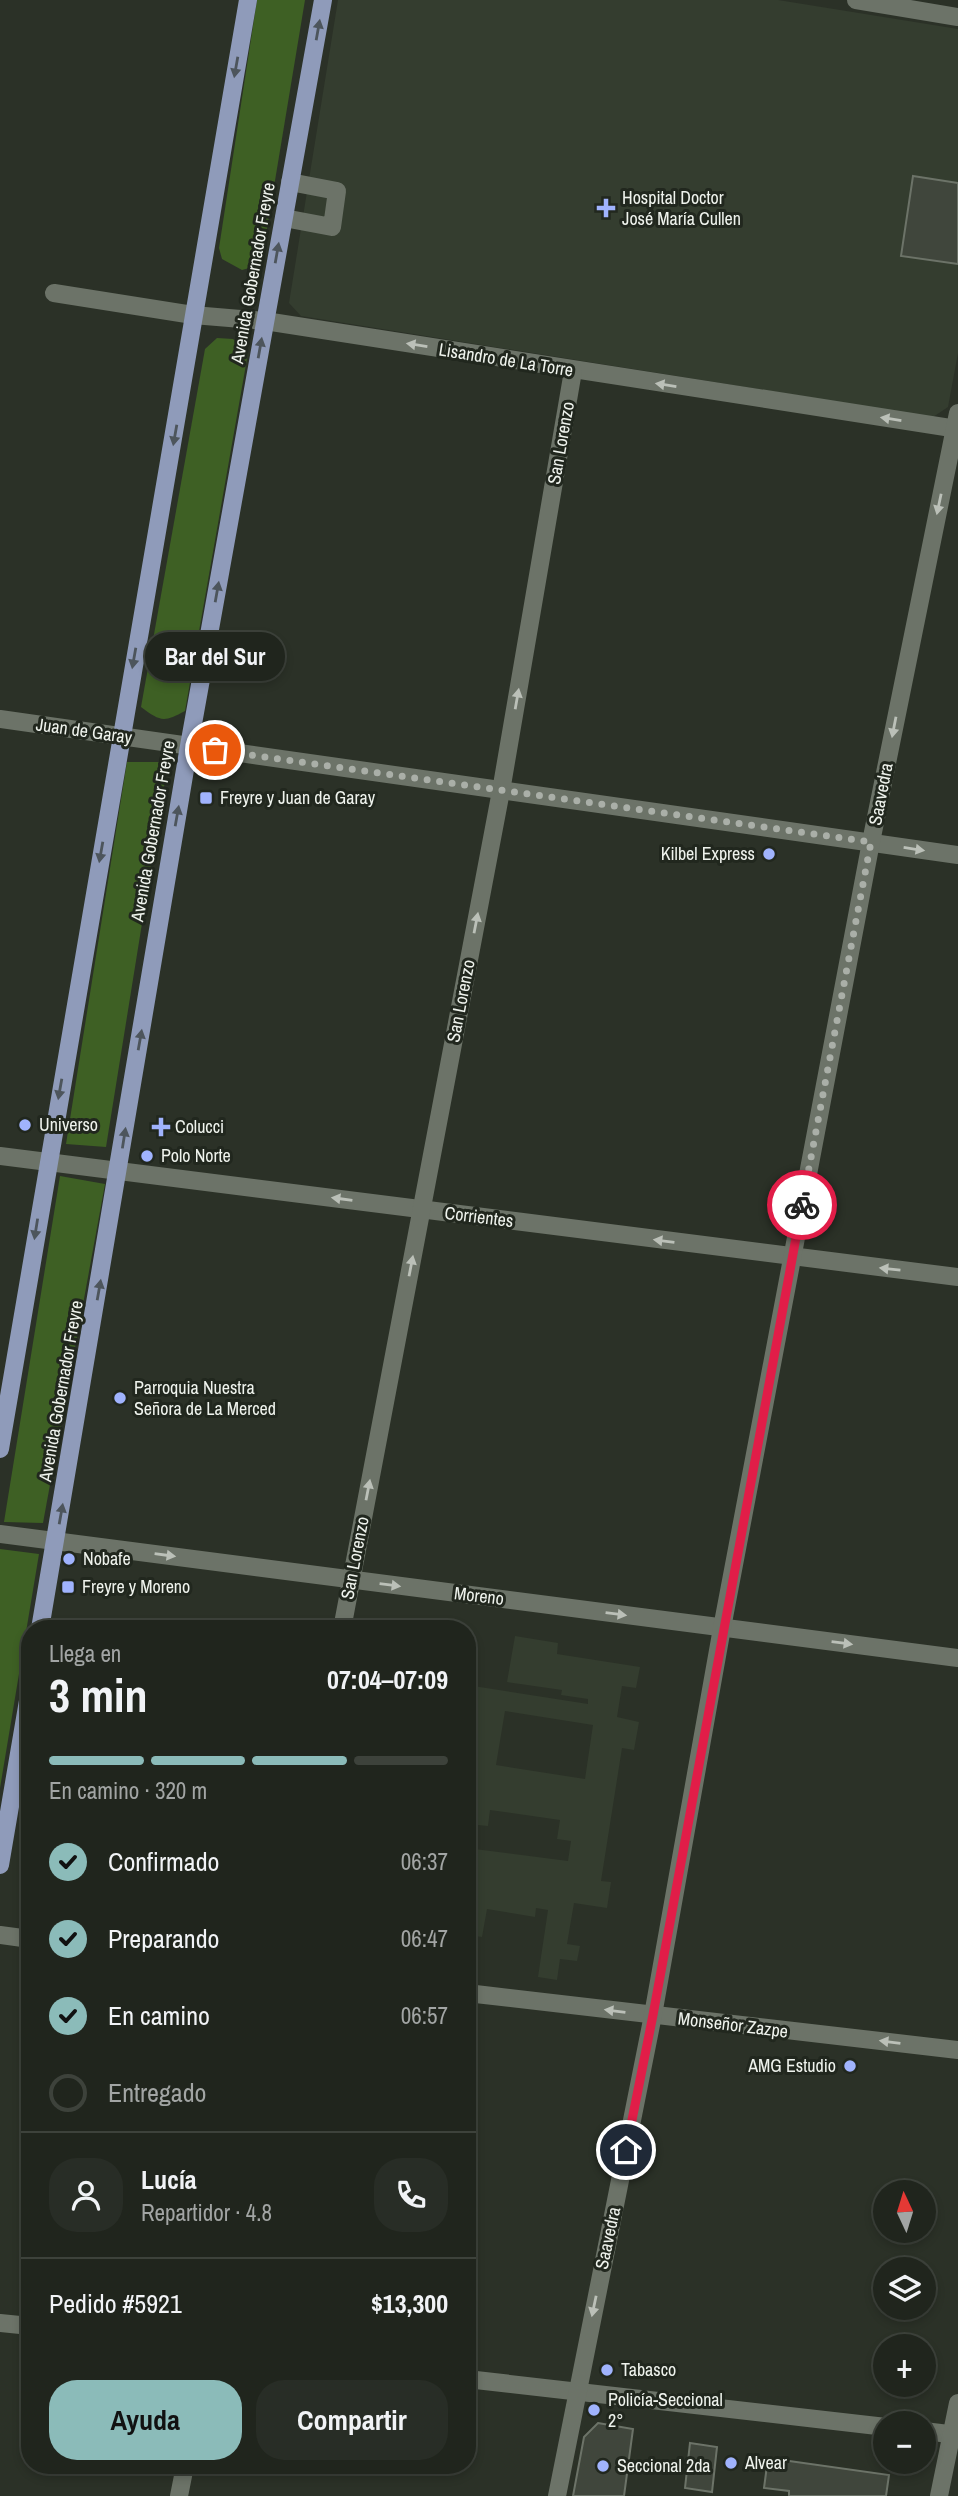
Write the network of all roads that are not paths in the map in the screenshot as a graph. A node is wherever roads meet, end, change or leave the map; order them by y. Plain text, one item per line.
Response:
1 (248, 0) edge
2 (323, 0) edge
3 (856, 0) edge
4 (958, 17) edge
5 (290, 182) junction
6 (284, 218) junction
7 (54, 293) dead end
8 (193, 315) junction
9 (265, 321) junction
10 (573, 371) junction
11 (957, 423) edge
12 (0, 719) edge
13 (120, 736) junction
14 (189, 746) junction
15 (501, 791) junction
16 (871, 842) junction
17 (958, 855) edge
18 (0, 1156) edge
19 (47, 1162) junction
20 (119, 1169) junction
21 (421, 1210) junction
22 (792, 1258) junction
23 (958, 1277) edge
24 (0, 1449) edge
25 (0, 1534) edge
26 (57, 1540) junction
27 (351, 1580) junction
28 (42, 1620) edge
29 (344, 1620) edge
30 (722, 1628) junction
31 (958, 1658) edge
32 (21, 1742) edge
33 (0, 1865) edge
34 (0, 1935) edge
35 (21, 1938) edge
36 (476, 1994) edge
37 (653, 2015) junction
38 (958, 2050) edge
39 (0, 2323) edge
40 (21, 2325) edge
41 (476, 2380) edge
42 (576, 2392) junction
43 (958, 2403) edge
44 (873, 2426) edge
45 (936, 2433) edge
46 (955, 2435) edge
47 (183, 2474) edge
48 (179, 2496) edge
49 (557, 2496) edge
50 (939, 2496) edge

1 -> 8 main road
5 -> 2 main road, Avenida Gobernador Freyre
3 - 4 street
5 - 6 main road, Avenida Gobernador Freyre
5 - 6 street
9 -> 6 main road, Avenida Gobernador Freyre
7 - 8 street, Lisandro de La Torre
8 - 9 street, Lisandro de La Torre
8 -> 13 main road
10 -> 9 street, Lisandro de La Torre
14 -> 9 main road, Avenida Gobernador Freyre
11 -> 10 street, Lisandro de La Torre
15 -> 10 street, San Lorenzo
11 -> 16 street, Saavedra
12 - 13 street, Juan de Garay
13 - 14 street, Juan de Garay
13 -> 19 main road
14 - 15 street, Juan de Garay
20 -> 14 main road, Avenida Gobernador Freyre
15 - 16 street, Juan de Garay
21 -> 15 street, San Lorenzo
16 -> 17 street, Juan de Garay
16 - 22 street, Saavedra
18 - 19 street, Corrientes
19 - 20 street, Corrientes
19 -> 24 main road
21 -> 20 street, Corrientes
26 -> 20 main road, Avenida Gobernador Freyre
22 -> 21 street, Corrientes
27 -> 21 street, San Lorenzo
23 -> 22 street, Corrientes
22 - 30 street, Saavedra
25 - 26 street, Moreno
26 -> 27 street, Moreno
26 - 28 main road, Avenida Gobernador Freyre
27 - 29 street, San Lorenzo
27 -> 30 street, Moreno
30 -> 31 street, Moreno
30 - 37 street, Saavedra
32 - 33 main road
34 - 35 street
37 -> 36 street, Monseñor Zazpe
38 -> 37 street, Monseñor Zazpe
37 -> 42 street, Saavedra
39 - 40 street
41 - 42 street
42 - 44 street
42 - 49 street, Saavedra
43 - 46 street
45 - 46 street
46 - 50 street
47 - 48 street

